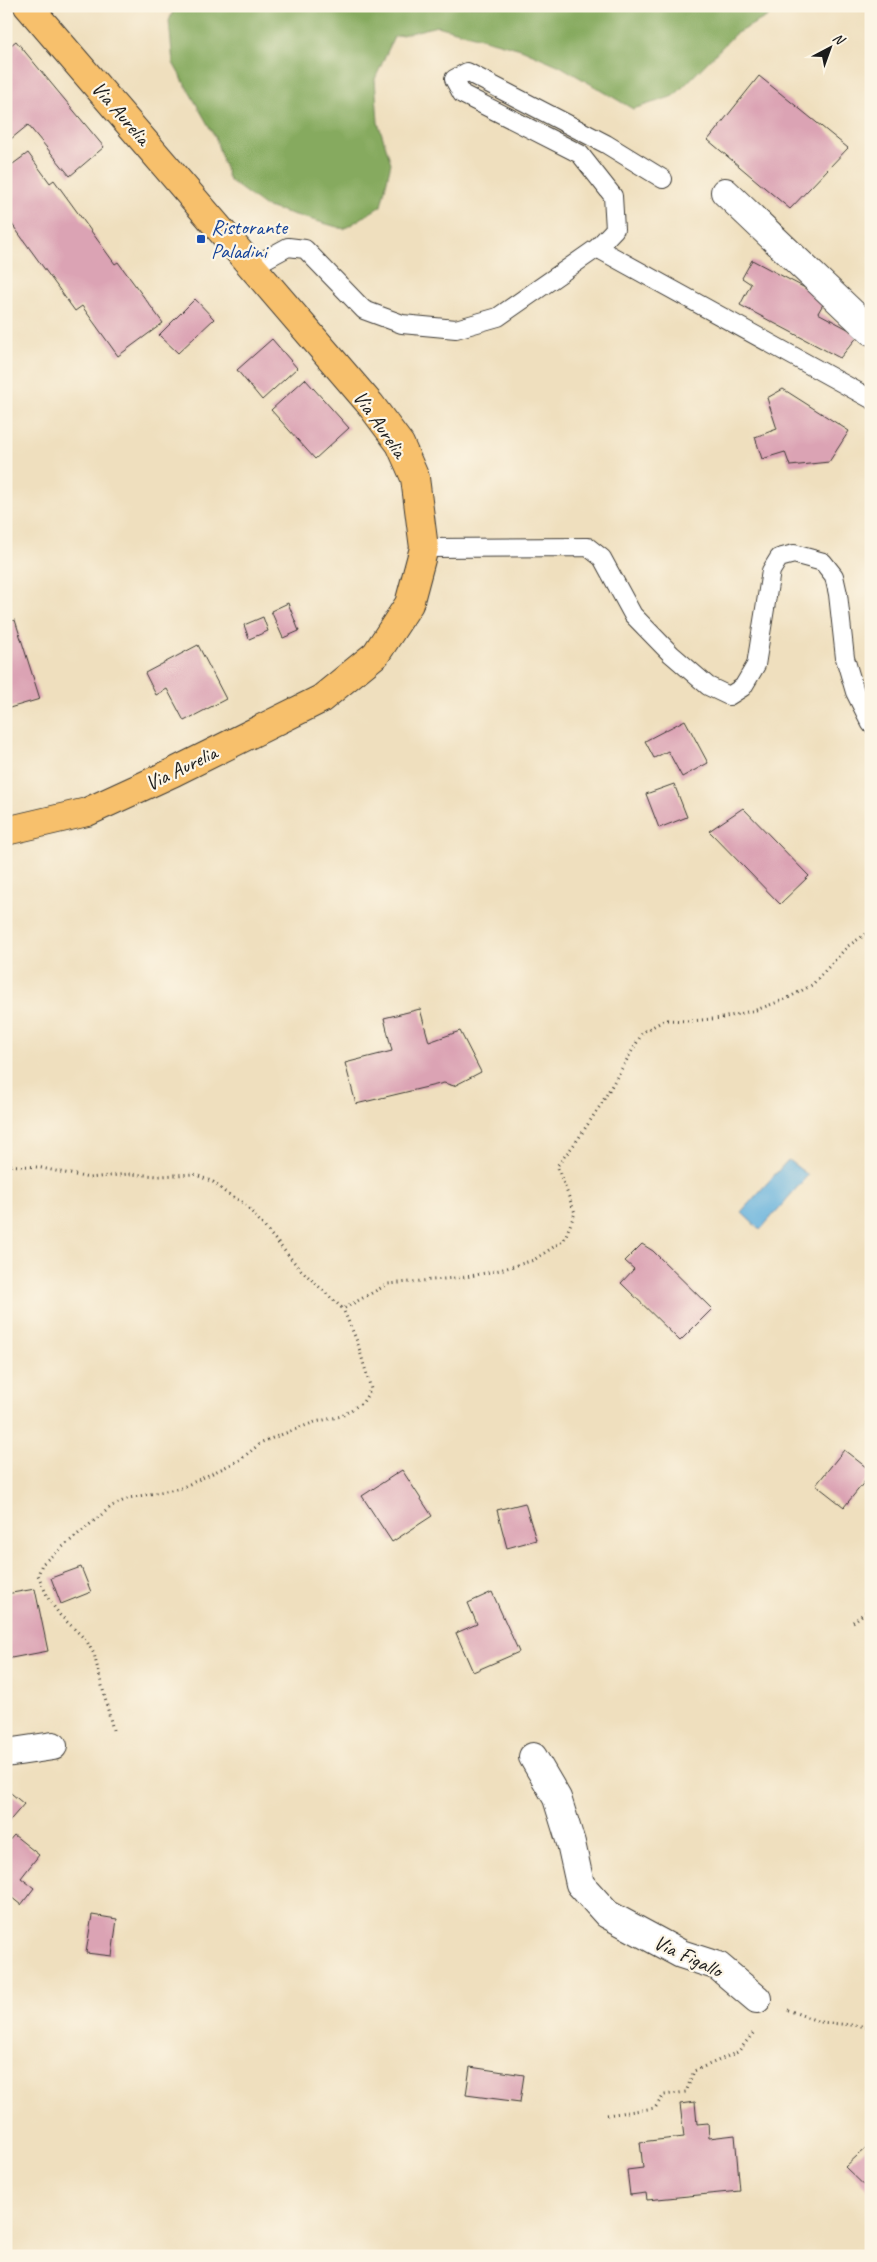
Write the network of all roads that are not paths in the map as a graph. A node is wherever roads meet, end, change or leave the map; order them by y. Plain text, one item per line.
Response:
1 (28, 6) edge
2 (663, 179) dead end
3 (724, 192) dead end
4 (597, 248) junction
5 (251, 267) junction
6 (871, 331) edge
7 (871, 399) edge
8 (424, 548) junction
9 (871, 724) edge
10 (6, 831) edge
11 (53, 1746) dead end
12 (6, 1753) edge
13 (533, 1757) dead end
14 (758, 1999) road end

1 - 5 main road, Via Aurelia
2 - 4 lane
3 - 6 street
4 - 5 lane
4 - 7 lane
5 - 8 main road, Via Aurelia
8 - 9 lane
8 - 10 main road, Via Aurelia
11 - 12 street
13 - 14 street, Via Figallo

